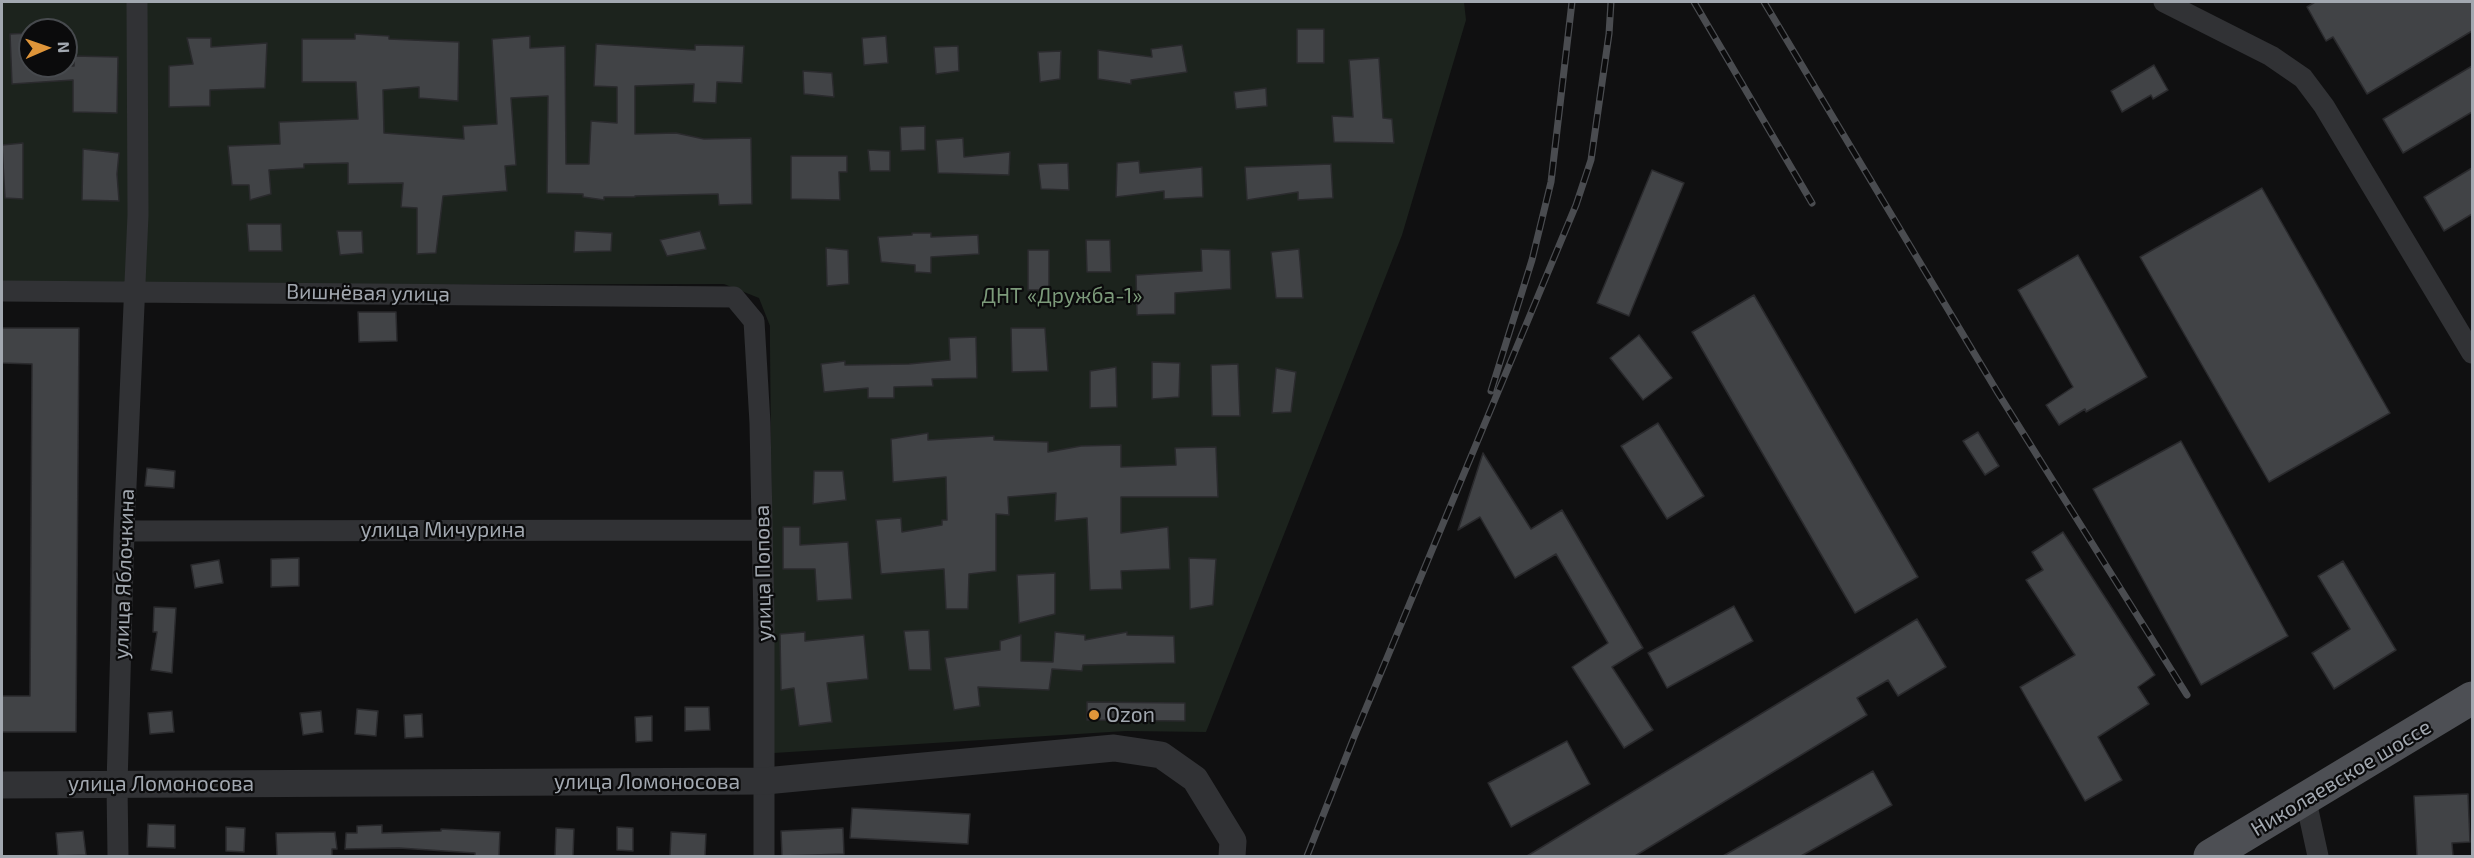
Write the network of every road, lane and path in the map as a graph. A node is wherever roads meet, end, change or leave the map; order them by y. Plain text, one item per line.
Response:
1 (137, 2) edge
2 (2164, 2) edge
3 (2, 291) edge
4 (135, 291) junction
5 (734, 297) joint
6 (2472, 353) edge
7 (762, 530) junction
8 (124, 531) junction
9 (2472, 698) edge
10 (765, 781) junction
11 (2, 785) edge
12 (117, 785) junction
13 (2306, 801) junction
14 (118, 856) edge
15 (764, 856) edge
16 (1232, 856) edge
17 (2210, 856) edge
18 (2318, 856) edge

1 - 4 street, улица Яблочкина
2 - 6 street
3 - 4 street, Вишнёвая улица
4 - 5 street, Вишнёвая улица
4 - 8 street, улица Яблочкина
5 - 7 street, улица Попова
7 - 8 street, улица Мичурина
7 - 10 street, улица Попова
8 - 12 street, улица Яблочкина
9 - 13 main road, Николаевское шоссе
10 - 12 street, улица Ломоносова
10 - 15 street, улица Попова
10 - 16 street, улица Ломоносова
11 - 12 street, улица Ломоносова
12 - 14 street, улица Яблочкина
13 - 17 main road, Николаевское шоссе
13 - 18 street

